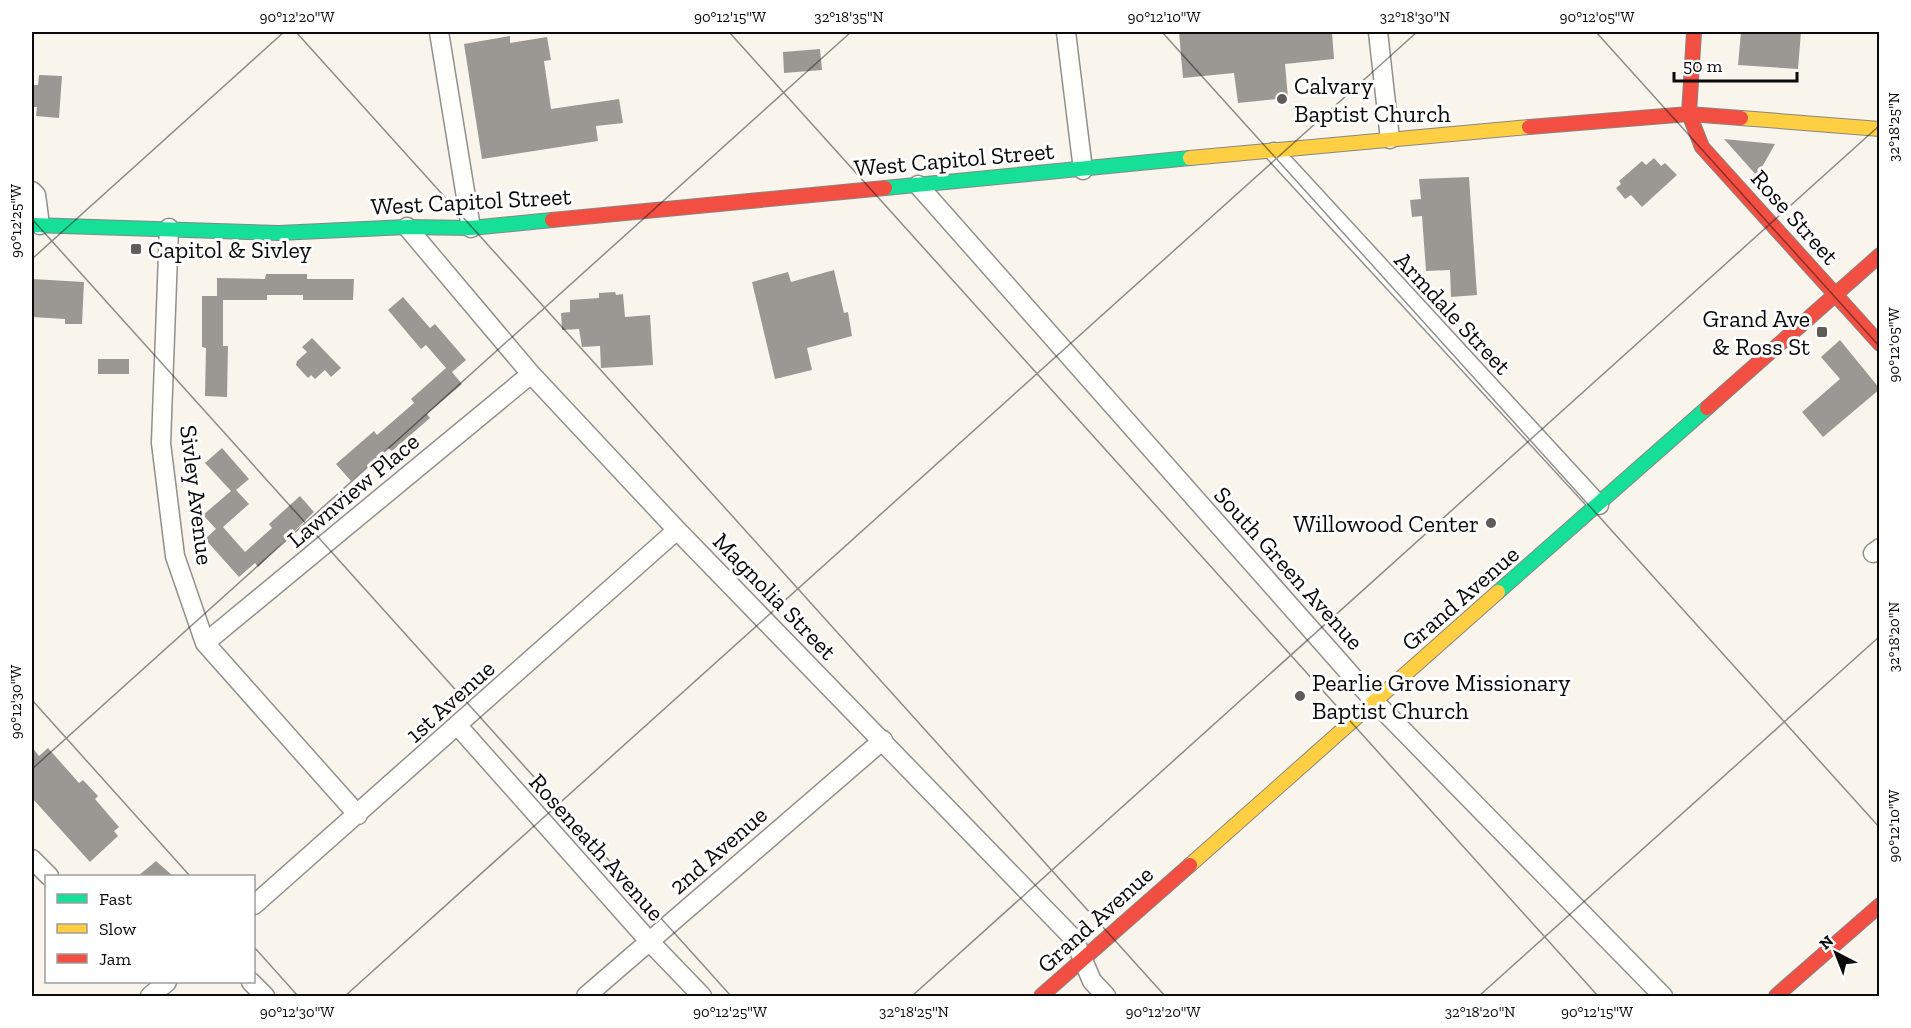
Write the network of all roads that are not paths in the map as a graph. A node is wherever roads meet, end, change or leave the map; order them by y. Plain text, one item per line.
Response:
1 (439, 32) edge
2 (1066, 32) edge
3 (1377, 32) edge
4 (1694, 32) edge
5 (1689, 114) junction
6 (1880, 129) edge
7 (1390, 139) junction
8 (1274, 152) junction
9 (1083, 170) junction
10 (918, 185) junction
11 (32, 191) edge
12 (36, 225) edge
13 (407, 227) junction
14 (169, 228) junction
15 (471, 228) junction
16 (1880, 255) edge
17 (1835, 295) junction
18 (1880, 344) edge
19 (531, 374) junction
20 (1599, 505) junction
21 (677, 530) junction
22 (205, 643) junction
23 (1375, 702) junction
24 (458, 726) junction
25 (882, 740) junction
26 (358, 815) junction
27 (32, 859) edge
28 (48, 875) edge
29 (255, 905) edge
30 (1880, 905) edge
31 (649, 941) junction
32 (1084, 958) junction
33 (253, 983) edge
34 (265, 996) edge
35 (586, 996) edge
36 (702, 996) edge
37 (1041, 996) edge
38 (1106, 996) edge
39 (1663, 996) edge
40 (1776, 996) edge

1 - 15 street
2 - 9 street
3 - 7 street
4 - 5 main road
5 - 6 main road, West Capitol Street
5 - 7 main road, West Capitol Street
5 - 17 main road, Rose Street
7 - 8 main road, West Capitol Street
8 - 9 main road, West Capitol Street
8 - 20 street, Armdale Street
9 - 10 main road, West Capitol Street
10 - 15 main road, West Capitol Street
10 - 23 street, South Green Avenue
11 - 12 street
12 - 14 main road, West Capitol Street
13 - 14 main road, West Capitol Street
13 - 15 main road, West Capitol Street
13 - 19 street, Magnolia Street
14 - 22 street, Sivley Avenue
16 - 17 main road, Grand Avenue
17 - 18 main road, Rose Street
17 - 20 main road, Grand Avenue
19 - 21 street, Magnolia Street
19 - 22 street, Lawnview Place
20 - 23 main road, Grand Avenue
21 - 24 street, 1st Avenue
21 - 25 street, Magnolia Street
22 - 26 street, Sivley Avenue
23 - 32 main road, Grand Avenue
23 - 39 street, South Green Avenue
24 - 26 street, 1st Avenue
24 - 31 street, Roseneath Avenue
25 - 31 street, 2nd Avenue
25 - 32 street, Magnolia Street
26 - 29 street, 1st Avenue
27 - 28 street
30 - 40 main road
31 - 35 street, 2nd Avenue
31 - 36 street, Roseneath Avenue
32 - 37 main road, Grand Avenue
32 - 38 street, Magnolia Street
33 - 34 street

